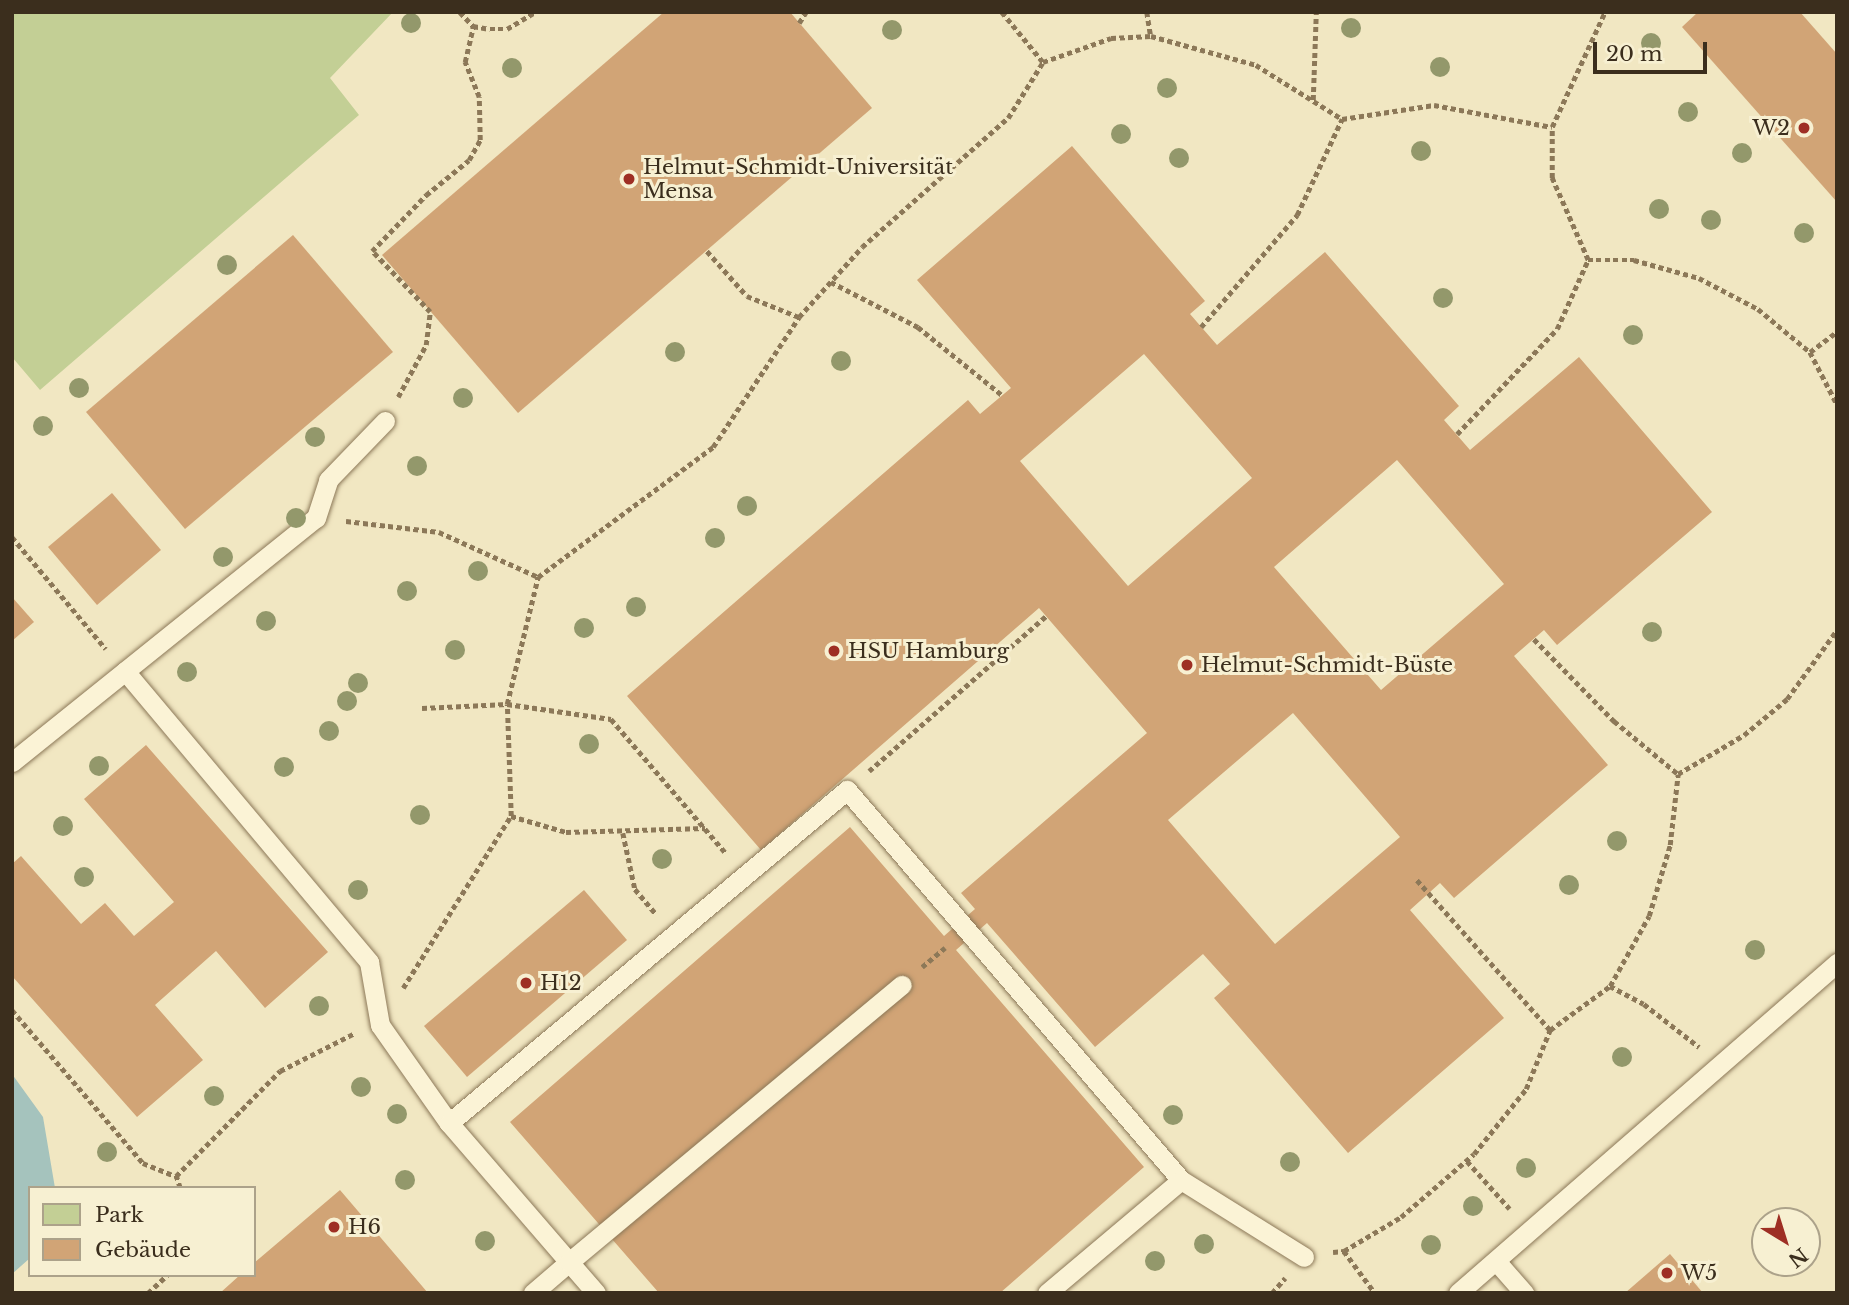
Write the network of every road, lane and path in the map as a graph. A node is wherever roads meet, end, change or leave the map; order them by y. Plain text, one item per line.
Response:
1 (460, 12) edge
2 (535, 12) edge
3 (806, 12) edge
4 (1002, 12) edge
5 (1147, 12) edge
6 (1316, 12) edge
7 (1605, 12) edge
8 (799, 23) dead end
9 (473, 26) junction
10 (1151, 36) junction
11 (1043, 62) junction
12 (1312, 101) junction
13 (1342, 119) junction
14 (1552, 127) junction
15 (706, 251) dead end
16 (1588, 260) junction
17 (831, 282) junction
18 (799, 317) junction
19 (1201, 327) dead end
20 (1837, 332) edge
21 (1810, 352) junction
22 (1002, 395) dead end
23 (1837, 404) edge
24 (385, 421) joint
25 (1457, 434) dead end
26 (316, 517) junction
27 (12, 537) edge
28 (538, 577) junction
29 (1046, 616) dead end
30 (1837, 629) edge
31 (1534, 639) dead end
32 (125, 671) junction
33 (507, 704) junction
34 (422, 708) dead end
35 (12, 762) edge
36 (1678, 774) junction
37 (848, 790) junction
38 (511, 816) junction
39 (705, 828) junction
40 (623, 833) junction
41 (746, 876) junction
42 (1417, 880) dead end
43 (967, 930) junction
44 (675, 936) junction
45 (1837, 963) edge
46 (902, 985) joint
47 (1610, 986) junction
48 (12, 1010) edge
49 (380, 1025) junction
50 (1550, 1030) junction
51 (1718, 1063) junction
52 (449, 1123) junction
53 (1466, 1161) junction
54 (176, 1176) junction
55 (1181, 1180) junction
56 (179, 1186) edge
57 (1529, 1230) junction
58 (1344, 1251) junction
59 (1304, 1257) junction
60 (1496, 1261) junction
61 (569, 1262) junction
62 (165, 1277) edge
63 (148, 1293) edge
64 (533, 1293) edge
65 (596, 1293) edge
66 (1047, 1293) edge
67 (1272, 1293) edge
68 (1375, 1293) edge
69 (1458, 1293) edge
70 (1524, 1293) edge

1 - 9 path
2 - 9 path
3 - 8 path
4 - 11 path
5 - 10 path
6 - 12 path
7 - 14 path
9 - 24 path
10 - 11 path
10 - 12 path
11 - 17 path
12 - 13 path
13 - 14 path
13 - 19 path
14 - 16 path
15 - 18 path
16 - 21 path
16 - 25 path
17 - 18 path
17 - 22 path
18 - 28 path
20 - 21 path
21 - 23 path
24 - 26 lane
26 - 28 path
26 - 32 lane
27 - 32 path
28 - 33 path
29 - 37 path
30 - 36 path
31 - 36 path
32 - 35 lane
32 - 49 lane
33 - 34 path
33 - 38 path
33 - 39 path
36 - 47 path
37 - 41 lane
37 - 43 lane
38 - 40 path
38 - 49 path
39 - 40 path
39 - 41 path
40 - 44 path
41 - 44 lane
42 - 50 path
43 - 46 path
43 - 55 lane
44 - 52 lane
45 - 51 lane
46 - 61 lane
47 - 50 path
47 - 51 path
48 - 54 path
49 - 52 lane
49 - 54 path
50 - 53 path
51 - 57 lane
52 - 61 lane
53 - 57 path
53 - 58 path
54 - 56 path
55 - 59 lane
55 - 66 lane
57 - 60 lane
58 - 59 path
58 - 68 path
59 - 67 path
60 - 69 lane
60 - 70 lane
61 - 64 lane
61 - 65 lane
62 - 63 path

